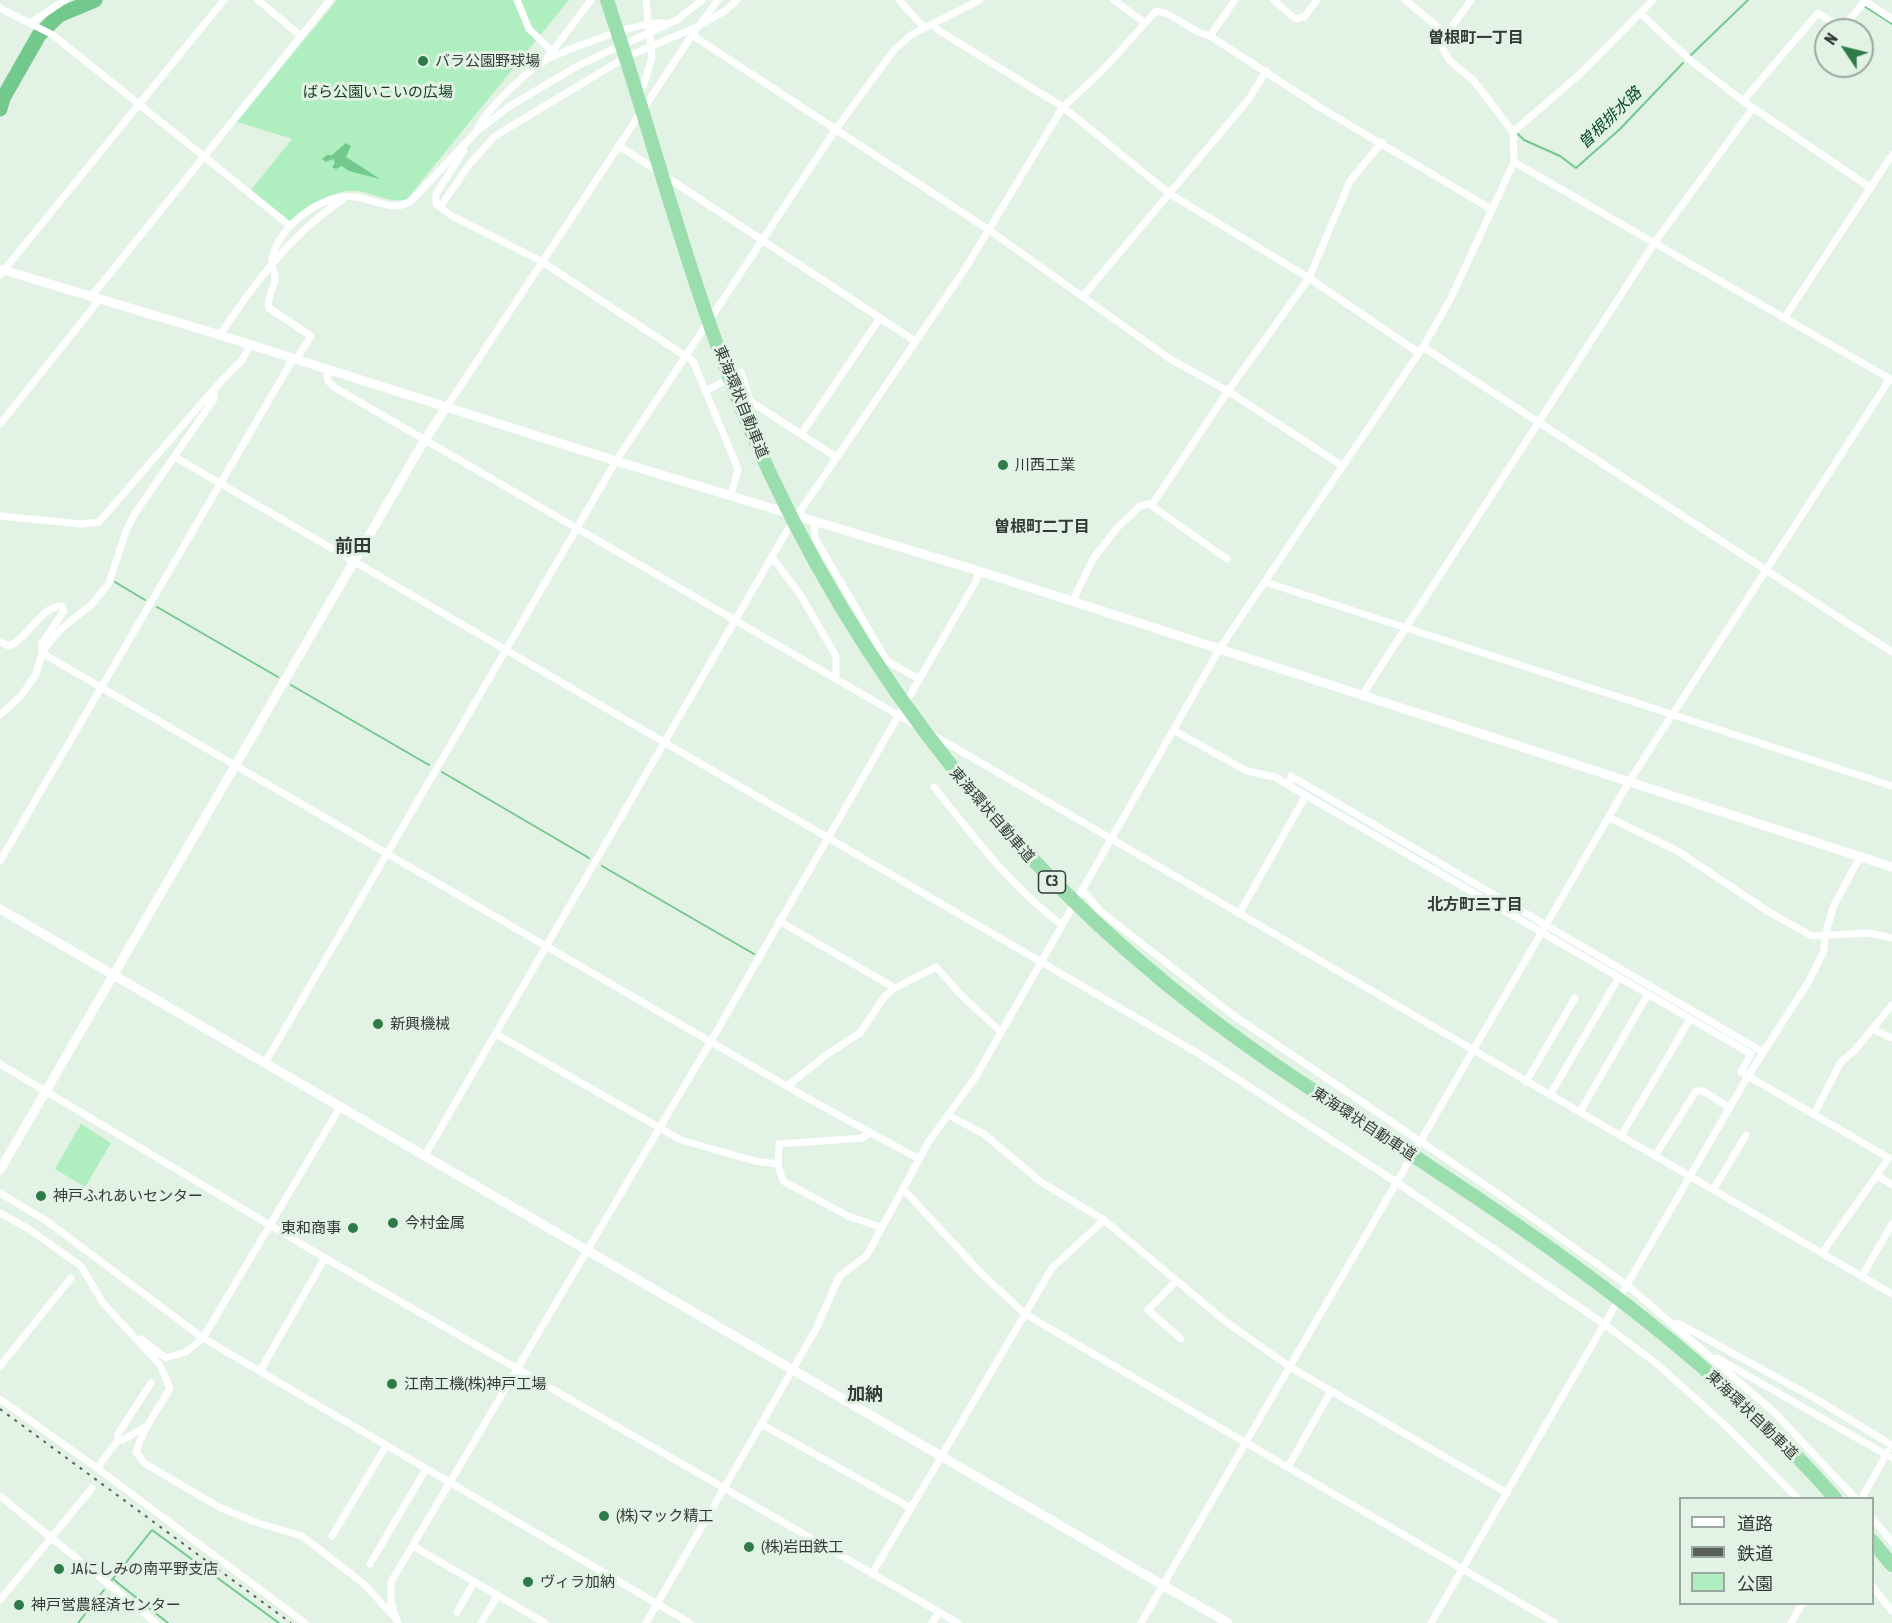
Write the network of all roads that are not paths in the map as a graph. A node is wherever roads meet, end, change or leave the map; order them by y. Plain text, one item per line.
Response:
1 (65, 0) edge
2 (224, 0) edge
3 (258, 0) edge
4 (330, 0) edge
5 (518, 0) edge
6 (591, 0) edge
7 (607, 0) edge
8 (646, 0) edge
9 (702, 0) edge
10 (718, 0) edge
11 (737, 0) edge
12 (899, 0) edge
13 (980, 0) edge
14 (1114, 0) edge
15 (1235, 0) edge
16 (1274, 0) edge
17 (1317, 0) edge
18 (1405, 0) edge
19 (1471, 0) edge
20 (1653, 0) edge
21 (1863, 3) edge
22 (0, 9) edge
23 (1640, 14) junction
24 (1892, 19) edge
25 (33, 23) junction
26 (1145, 23) junction
27 (667, 24) junction
28 (933, 24) junction
29 (697, 27) junction
30 (924, 28) junction
31 (692, 35) junction
32 (1440, 35) junction
33 (302, 36) junction
34 (1210, 36) junction
35 (551, 50) junction
36 (545, 61) junction
37 (1266, 71) junction
38 (1743, 101) junction
39 (140, 105) junction
40 (1063, 107) junction
41 (1753, 108) junction
42 (632, 125) junction
43 (836, 129) junction
44 (477, 130) junction
45 (1513, 132) junction
46 (468, 140) junction
47 (1382, 142) junction
48 (618, 146) junction
49 (1892, 155) edge
50 (204, 157) junction
51 (1515, 162) junction
52 (1871, 188) junction
53 (1170, 194) junction
54 (345, 198) junction
55 (440, 207) junction
56 (1491, 209) junction
57 (289, 225) junction
58 (988, 230) junction
59 (762, 240) junction
60 (1655, 242) junction
61 (542, 261) junction
62 (272, 267) junction
63 (1, 271) edge
64 (1309, 278) junction
65 (1083, 296) junction
66 (96, 298) junction
67 (1785, 317) junction
68 (880, 318) junction
69 (220, 335) junction
70 (915, 342) junction
71 (250, 346) junction
72 (1421, 350) junction
73 (685, 357) junction
74 (294, 359) junction
75 (327, 371) junction
76 (1891, 379) edge
77 (214, 389) junction
78 (706, 391) junction
79 (1228, 391) junction
80 (446, 408) junction
81 (1538, 423) junction
82 (0, 424) edge
83 (802, 433) junction
84 (424, 441) junction
85 (175, 457) junction
86 (836, 457) junction
87 (616, 461) junction
88 (1341, 465) junction
89 (221, 484) junction
90 (731, 495) junction
91 (1149, 504) junction
92 (797, 515) junction
93 (0, 516) edge
94 (814, 520) junction
95 (577, 529) junction
96 (772, 556) junction
97 (1227, 559) dead end
98 (354, 562) junction
99 (1766, 570) junction
100 (980, 571) junction
101 (1265, 582) junction
102 (1072, 600) junction
103 (735, 620) junction
104 (1406, 627) junction
105 (0, 642) edge
106 (1220, 648) junction
107 (505, 650) junction
108 (42, 652) junction
109 (1892, 652) edge
110 (836, 679) junction
111 (919, 679) junction
112 (102, 687) junction
113 (1363, 694) junction
114 (1671, 714) junction
115 (0, 715) edge
116 (898, 715) junction
117 (1173, 730) junction
118 (664, 742) junction
119 (235, 766) junction
120 (1630, 780) junction
121 (1288, 784) junction
122 (1892, 786) edge
123 (934, 787) dead end
124 (1306, 795) junction
125 (1610, 818) junction
126 (826, 837) junction
127 (1111, 839) junction
128 (386, 853) junction
129 (1860, 857) junction
130 (0, 861) edge
131 (1892, 867) edge
132 (1082, 889) junction
133 (0, 909) edge
134 (1239, 914) junction
135 (779, 921) junction
136 (1062, 925) junction
137 (1547, 925) junction
138 (1542, 933) junction
139 (1825, 937) junction
140 (1892, 938) edge
141 (547, 945) junction
142 (1041, 962) junction
143 (115, 976) junction
144 (1619, 977) junction
145 (895, 988) junction
146 (1648, 994) junction
147 (1575, 998) dead end
148 (1892, 1005) edge
149 (1690, 1019) junction
150 (1873, 1029) junction
151 (1001, 1032) junction
152 (496, 1034) junction
153 (1892, 1038) edge
154 (711, 1041) junction
155 (1474, 1051) junction
156 (1763, 1052) junction
157 (265, 1063) junction
158 (0, 1064) edge
159 (1748, 1076) junction
160 (1526, 1082) junction
161 (787, 1086) junction
162 (48, 1092) junction
163 (1550, 1095) junction
164 (340, 1107) junction
165 (1730, 1108) junction
166 (1580, 1112) junction
167 (1814, 1114) junction
168 (948, 1115) junction
169 (659, 1127) junction
170 (869, 1133) junction
171 (1746, 1135) dead end
172 (1621, 1136) junction
173 (1419, 1143) junction
174 (1655, 1156) junction
175 (1891, 1156) edge
176 (424, 1157) junction
177 (919, 1159) junction
178 (778, 1164) junction
179 (0, 1170) edge
180 (1877, 1175) junction
181 (1691, 1177) junction
182 (1396, 1182) junction
183 (1892, 1185) edge
184 (903, 1189) junction
185 (1713, 1190) junction
186 (0, 1193) edge
187 (0, 1213) edge
188 (1104, 1220) junction
189 (270, 1224) junction
190 (1892, 1224) edge
191 (880, 1227) junction
192 (586, 1251) junction
193 (1822, 1253) junction
194 (325, 1258) junction
195 (1862, 1276) junction
196 (71, 1278) dead end
197 (1176, 1281) junction
198 (1627, 1285) junction
199 (1892, 1294) edge
200 (1024, 1314) junction
201 (1663, 1315) junction
202 (1604, 1324) junction
203 (130, 1330) junction
204 (203, 1338) junction
205 (1181, 1339) dead end
206 (1705, 1351) junction
207 (0, 1366) edge
208 (1290, 1367) junction
209 (517, 1369) junction
210 (792, 1370) junction
211 (260, 1371) junction
212 (151, 1383) dead end
213 (1331, 1391) junction
214 (0, 1398) edge
215 (761, 1424) junction
216 (147, 1426) junction
217 (118, 1440) junction
218 (1246, 1442) junction
219 (1892, 1445) edge
220 (386, 1446) junction
221 (1889, 1456) edge
222 (942, 1457) junction
223 (1288, 1467) junction
224 (97, 1468) junction
225 (426, 1469) junction
226 (450, 1484) junction
227 (92, 1488) dead end
228 (723, 1489) junction
229 (1507, 1493) junction
230 (0, 1496) edge
231 (1796, 1497) edge
232 (1834, 1497) edge
233 (1854, 1497) edge
234 (1863, 1497) edge
235 (911, 1508) junction
236 (1874, 1520) edge
237 (332, 1536) dead end
238 (50, 1537) junction
239 (1892, 1542) edge
240 (1874, 1543) edge
241 (414, 1546) junction
242 (370, 1564) dead end
243 (1892, 1565) edge
244 (1462, 1568) junction
245 (872, 1574) junction
246 (474, 1582) junction
247 (1163, 1585) junction
248 (1874, 1588) edge
249 (498, 1595) junction
250 (0, 1600) edge
251 (657, 1604) junction
252 (1801, 1605) edge
253 (1892, 1611) edge
254 (457, 1612) dead end
255 (939, 1612) junction
256 (398, 1622) edge
257 (156, 1623) edge
258 (305, 1623) edge
259 (481, 1623) edge
260 (545, 1623) edge
261 (646, 1623) edge
262 (690, 1623) edge
263 (932, 1623) edge
264 (958, 1623) edge
265 (1141, 1623) edge
266 (1228, 1623) edge
267 (1431, 1623) edge
268 (1555, 1623) edge
269 (1791, 1623) edge

1 - 25 street
2 - 39 street
3 - 33 street
4 - 33 street
5 - 35 street
6 - 35 street
7 - 232 highway, 東海環状自動車道 / C3
8 - 42 street
9 - 27 street
10 - 29 street
11 - 29 street
12 - 30 street
13 - 28 street
14 - 26 street
15 - 34 street
16 - 17 street
18 - 32 street
19 - 32 street
20 - 23 street
21 - 24 street
21 - 38 street
22 - 25 street
23 - 38 street
23 - 45 street
25 - 39 street
26 - 34 street
26 - 40 street
27 - 36 street
27 - 44 street
28 - 30 street
28 - 40 street
29 - 31 street
29 - 55 street
30 - 43 street
31 - 42 street
31 - 43 street
32 - 45 street
33 - 50 street
34 - 37 street
35 - 36 street
36 - 44 street
37 - 47 street
37 - 53 street
38 - 41 street
39 - 50 street
39 - 63 street
40 - 53 street
40 - 58 street
41 - 52 street
41 - 60 street
42 - 48 street
43 - 58 street
43 - 59 street
44 - 46 street
45 - 51 street
46 - 54 street
46 - 55 street
47 - 56 street
47 - 64 street
48 - 59 street
48 - 61 street
49 - 52 street
50 - 57 street
50 - 66 street
51 - 56 street
51 - 60 street
52 - 67 street
53 - 64 street
53 - 65 street
54 - 57 street
54 - 62 street
55 - 61 street
56 - 72 street
57 - 62 street
58 - 65 street
58 - 70 street
59 - 68 street
59 - 73 street
60 - 67 street
60 - 81 street
61 - 73 street
61 - 80 street
62 - 69 street
62 - 74 street
63 - 66 street
64 - 72 street
64 - 79 street
65 - 79 street
66 - 69 street
66 - 82 street
67 - 76 street
68 - 70 street
68 - 83 street
69 - 71 street
70 - 86 street
71 - 74 street
71 - 77 street
72 - 81 street
72 - 88 street
73 - 78 street
73 - 87 street
74 - 75 street
74 - 89 street
75 - 80 street
75 - 84 street
76 - 99 street
77 - 85 street
77 - 93 street
78 - 83 street
78 - 90 street
79 - 88 street
79 - 91 street
80 - 84 street
80 - 87 street
81 - 99 street
81 - 104 street
83 - 86 street
84 - 95 street
84 - 98 street
85 - 89 street
85 - 108 street
86 - 92 street
87 - 90 street
87 - 95 street
88 - 101 street
89 - 98 street
89 - 112 street
90 - 92 street
91 - 97 street
91 - 102 street
92 - 94 street
92 - 96 street
94 - 100 street
94 - 111 street
95 - 103 street
95 - 107 street
96 - 103 street
96 - 110 street
98 - 107 street
98 - 119 street
99 - 109 street
99 - 114 street
100 - 102 street
100 - 111 street
101 - 104 street
101 - 106 street
102 - 106 street
103 - 110 street
103 - 118 street
104 - 113 street
104 - 114 street
105 - 108 street
106 - 113 street
106 - 117 street
107 - 118 street
107 - 128 street
108 - 112 street
108 - 115 street
110 - 116 street
111 - 116 street
112 - 119 street
112 - 130 street
113 - 120 street
114 - 120 street
114 - 122 street
116 - 126 street
116 - 127 street
117 - 121 street
117 - 127 street
118 - 126 street
118 - 141 street
119 - 128 street
119 - 143 street
120 - 125 street
120 - 129 street
121 - 124 street
121 - 137 street
123 - 136 street
124 - 134 street
124 - 138 street
125 - 137 street
125 - 139 street
126 - 135 street
126 - 142 street
127 - 132 street
127 - 134 street
128 - 141 street
128 - 157 street
129 - 131 street
129 - 139 street
132 - 136 street
132 - 173 street
133 - 143 street
134 - 155 street
135 - 145 street
135 - 154 street
136 - 142 street
137 - 138 street
137 - 156 street
138 - 144 street
138 - 155 street
139 - 140 street
139 - 156 street
141 - 152 street
141 - 154 street
142 - 151 street
142 - 182 street
143 - 157 street
143 - 162 street
144 - 146 street
144 - 163 street
145 - 151 street
145 - 161 street
146 - 149 street
146 - 166 street
147 - 160 street
148 - 150 street
149 - 159 street
149 - 172 street
150 - 153 street
150 - 167 street
151 - 168 street
152 - 169 street
152 - 176 street
154 - 161 street
154 - 169 street
155 - 160 street
155 - 173 street
156 - 159 street
157 - 164 street
158 - 162 street
159 - 165 street
159 - 167 street
160 - 163 street
161 - 170 street
162 - 179 street
162 - 189 street
163 - 166 street
164 - 176 street
164 - 189 street
165 - 174 street
165 - 181 street
166 - 172 street
167 - 175 street
168 - 177 street
168 - 188 street
169 - 178 street
169 - 192 street
170 - 177 street
170 - 178 street
171 - 185 street
172 - 174 street
173 - 182 street
173 - 198 street
174 - 181 street
175 - 180 street
176 - 192 street
177 - 184 street
178 - 191 street
180 - 183 street
180 - 193 street
181 - 185 street
181 - 198 street
182 - 202 street
182 - 208 street
184 - 191 street
184 - 200 street
185 - 193 street
186 - 204 street
187 - 203 street
188 - 197 street
188 - 200 street
189 - 194 street
189 - 204 street
190 - 195 street
191 - 210 street
192 - 209 street
192 - 210 street
193 - 195 street
194 - 209 street
194 - 211 street
195 - 199 street
196 - 207 street
197 - 205 street
197 - 208 street
198 - 201 street
198 - 202 street
200 - 218 street
200 - 222 street
201 - 206 street
201 - 219 street
202 - 229 street
202 - 231 street
203 - 204 street
203 - 216 street
204 - 211 street
206 - 221 street
206 - 233 street
208 - 213 street
208 - 218 street
209 - 226 street
209 - 228 street
210 - 215 street
210 - 222 street
211 - 220 street
212 - 217 street
213 - 223 street
213 - 229 street
214 - 224 street
215 - 228 street
215 - 235 street
216 - 217 street
216 - 256 street
217 - 224 street
218 - 223 street
218 - 247 street
219 - 221 street
220 - 225 street
220 - 237 street
221 - 234 street
222 - 235 street
222 - 247 street
223 - 244 street
224 - 258 street
225 - 226 street
225 - 242 street
226 - 241 street
226 - 251 street
227 - 238 street
228 - 245 street
228 - 251 street
229 - 244 street
230 - 238 street
235 - 245 street
236 - 239 street
238 - 250 street
238 - 257 street
240 - 243 highway
241 - 246 street
241 - 256 street
244 - 267 street
244 - 268 street
245 - 255 street
246 - 249 street
246 - 254 street
247 - 265 street
247 - 266 street
248 - 253 street
249 - 259 street
249 - 260 street
251 - 261 street
251 - 262 street
252 - 269 street
255 - 263 street
255 - 264 street

